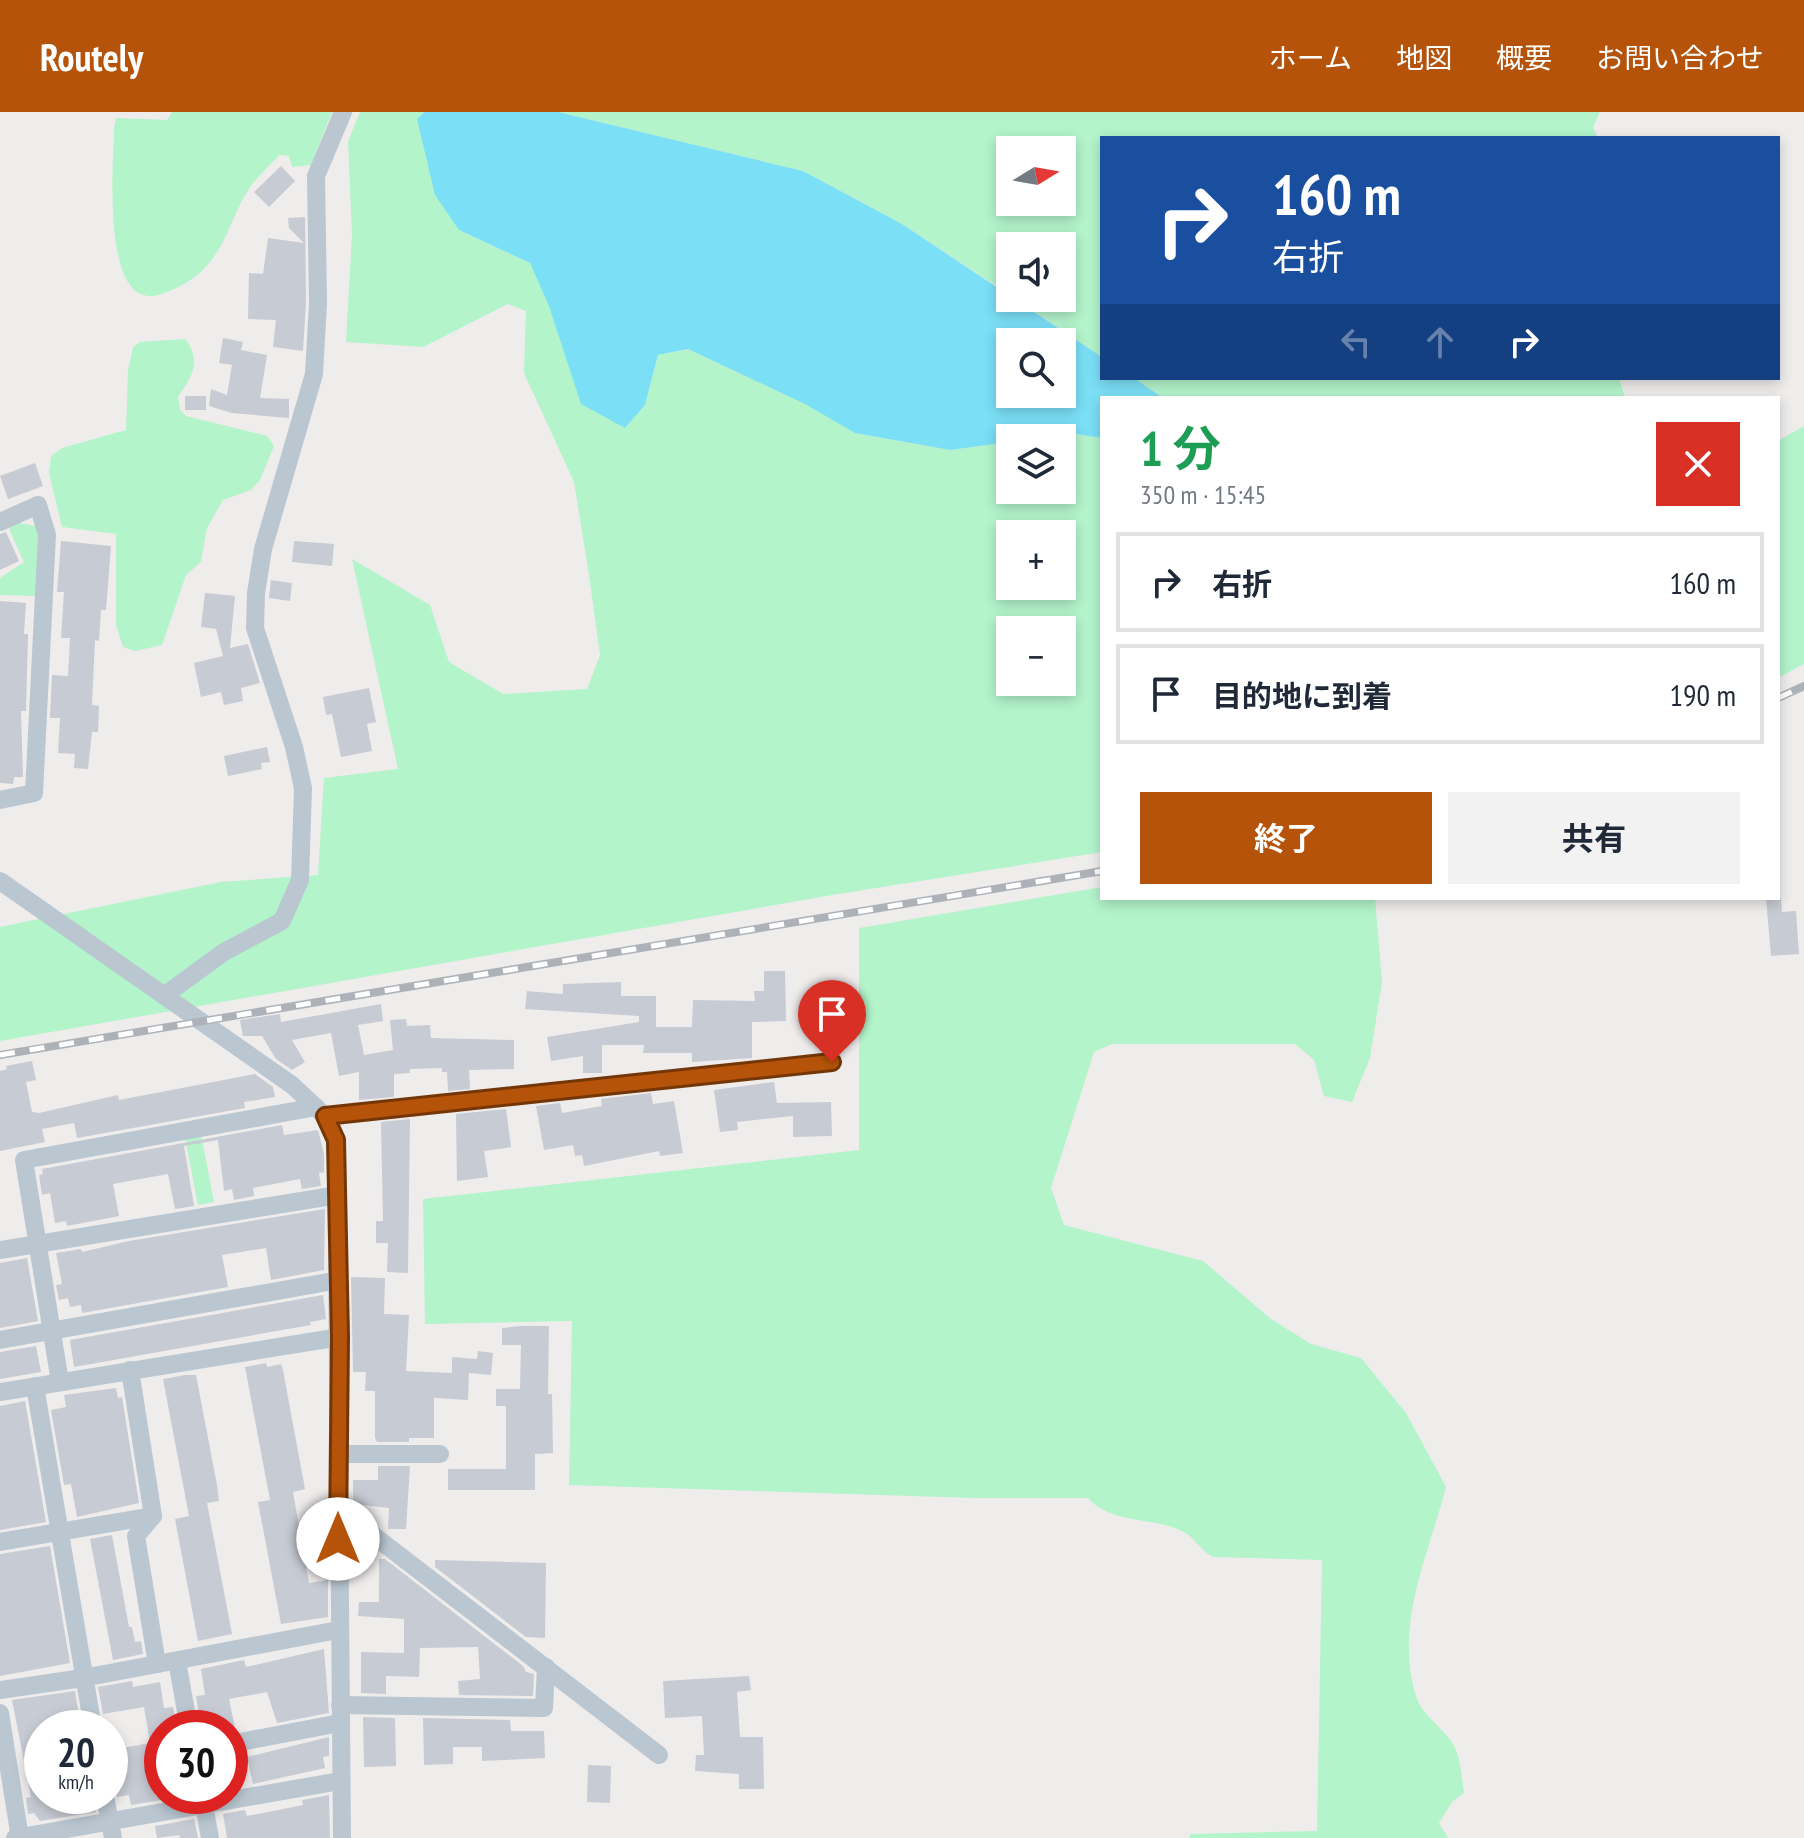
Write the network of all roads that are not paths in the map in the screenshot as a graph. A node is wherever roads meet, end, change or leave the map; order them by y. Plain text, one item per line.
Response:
1 (343, 112) edge
2 (0, 522) edge
3 (0, 800) edge
4 (0, 881) edge
5 (165, 995) junction
6 (832, 1062) dead end
7 (321, 1111) junction
8 (338, 1195) junction
9 (39, 1245) junction
10 (0, 1250) edge
11 (339, 1280) junction
12 (52, 1331) junction
13 (340, 1337) junction
14 (0, 1340) edge
15 (130, 1370) junction
16 (60, 1382) junction
17 (35, 1386) junction
18 (0, 1392) edge
19 (338, 1454) junction
20 (440, 1454) dead end
21 (339, 1509) junction
22 (153, 1516) junction
23 (59, 1532) junction
24 (0, 1542) edge
25 (338, 1630) junction
26 (177, 1661) junction
27 (157, 1664) junction
28 (546, 1667) junction
29 (83, 1678) junction
30 (0, 1690) edge
31 (89, 1710) edge
32 (186, 1710) edge
33 (0, 1713) edge
34 (340, 1714) junction
35 (248, 1739) edge
36 (659, 1755) dead end
37 (340, 1781) junction
38 (248, 1795) edge
39 (164, 1814) edge
40 (205, 1814) edge
41 (111, 1830) edge
42 (18, 1838) edge
43 (210, 1838) edge
44 (342, 1838) edge

1 - 5 street
2 - 3 street
4 - 5 street
5 - 7 street
6 - 7 street
7 - 8 street
7 - 9 street
8 - 9 street
8 - 11 street
9 - 10 street
9 - 12 street
11 - 12 street
11 - 13 street
12 - 14 street
12 - 16 street
13 - 15 street
13 - 19 street
15 - 16 street
15 - 22 street
16 - 17 street
17 - 18 street
17 - 23 street
19 - 20 street
19 - 21 street
21 - 25 street
21 - 28 street
22 - 23 street
22 - 27 street
23 - 24 street
23 - 29 street
25 - 26 street
25 - 34 street
26 - 27 street
26 - 32 street
27 - 29 street
28 - 34 street
28 - 36 street
29 - 30 street
29 - 31 street
33 - 42 street
34 - 35 street
34 - 37 street
37 - 38 street
37 - 44 street
39 - 41 street
40 - 43 street
41 - 42 street

